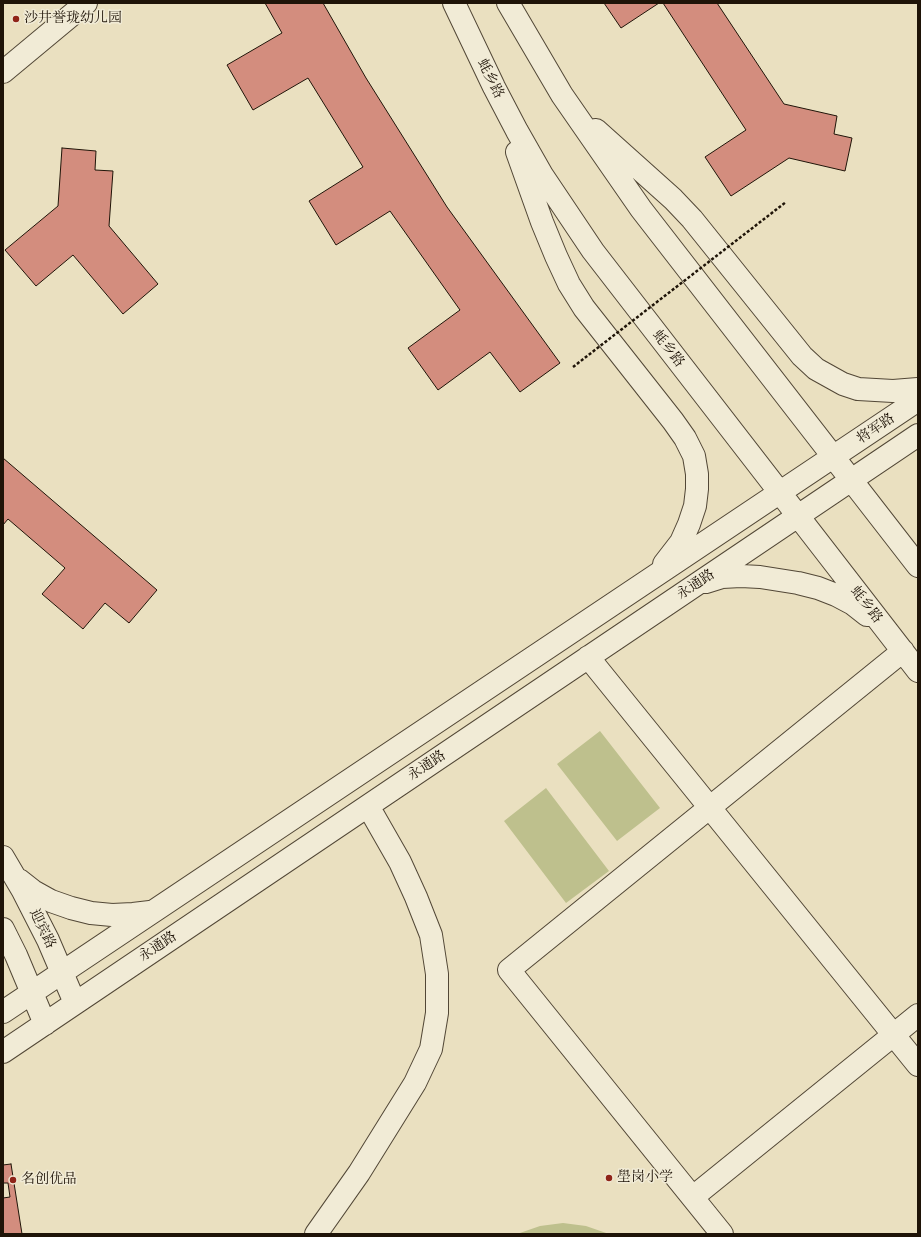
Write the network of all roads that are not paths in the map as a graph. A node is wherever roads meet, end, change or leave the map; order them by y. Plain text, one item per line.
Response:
1 (86, 3) edge
2 (454, 3) edge
3 (508, 3) edge
4 (3, 72) edge
5 (494, 87) junction
6 (562, 95) junction
7 (918, 389) edge
8 (918, 400) edge
9 (918, 435) edge
10 (833, 457) junction
11 (851, 480) junction
12 (780, 493) junction
13 (798, 516) junction
14 (918, 566) edge
15 (648, 581) junction
16 (688, 590) junction
17 (886, 629) junction
18 (903, 651) junction
19 (588, 657) junction
20 (918, 671) edge
21 (368, 806) junction
22 (710, 808) junction
23 (3, 857) edge
24 (16, 878) junction
25 (153, 911) junction
26 (3, 929) edge
27 (62, 972) junction
28 (32, 992) junction
29 (75, 1003) junction
30 (3, 1012) edge
31 (918, 1015) edge
32 (45, 1024) junction
33 (894, 1035) junction
34 (3, 1052) edge
35 (918, 1065) edge
36 (693, 1197) junction
37 (316, 1234) edge
38 (722, 1234) edge

1 - 4 street
2 - 5 street, 蚝乡路
3 - 6 street
5 - 12 street, 蚝乡路
5 - 15 street
6 - 7 street
6 - 10 street
8 - 10 street, 将军路
9 - 11 street, 将军路
10 - 11 street
10 - 12 street
11 - 13 street, 永通路
11 - 14 street
12 - 13 street, 蚝乡路
12 - 15 street
13 - 16 street, 永通路
13 - 17 street, 蚝乡路
15 - 25 street
16 - 17 street
16 - 19 street, 永通路
17 - 18 street, 蚝乡路
18 - 20 street, 蚝乡路
18 - 22 street
19 - 21 street, 永通路
19 - 22 street
21 - 29 street, 永通路
21 - 37 street
22 - 33 street
22 - 36 street
23 - 24 street, 迎宾路
24 - 25 street
24 - 27 street, 迎宾路
25 - 27 street
26 - 28 street
27 - 28 street
27 - 29 street, 迎宾路
28 - 30 street
28 - 32 street
29 - 32 street, 永通路
31 - 33 street
32 - 34 street, 永通路
33 - 35 street
33 - 36 street
36 - 38 street

